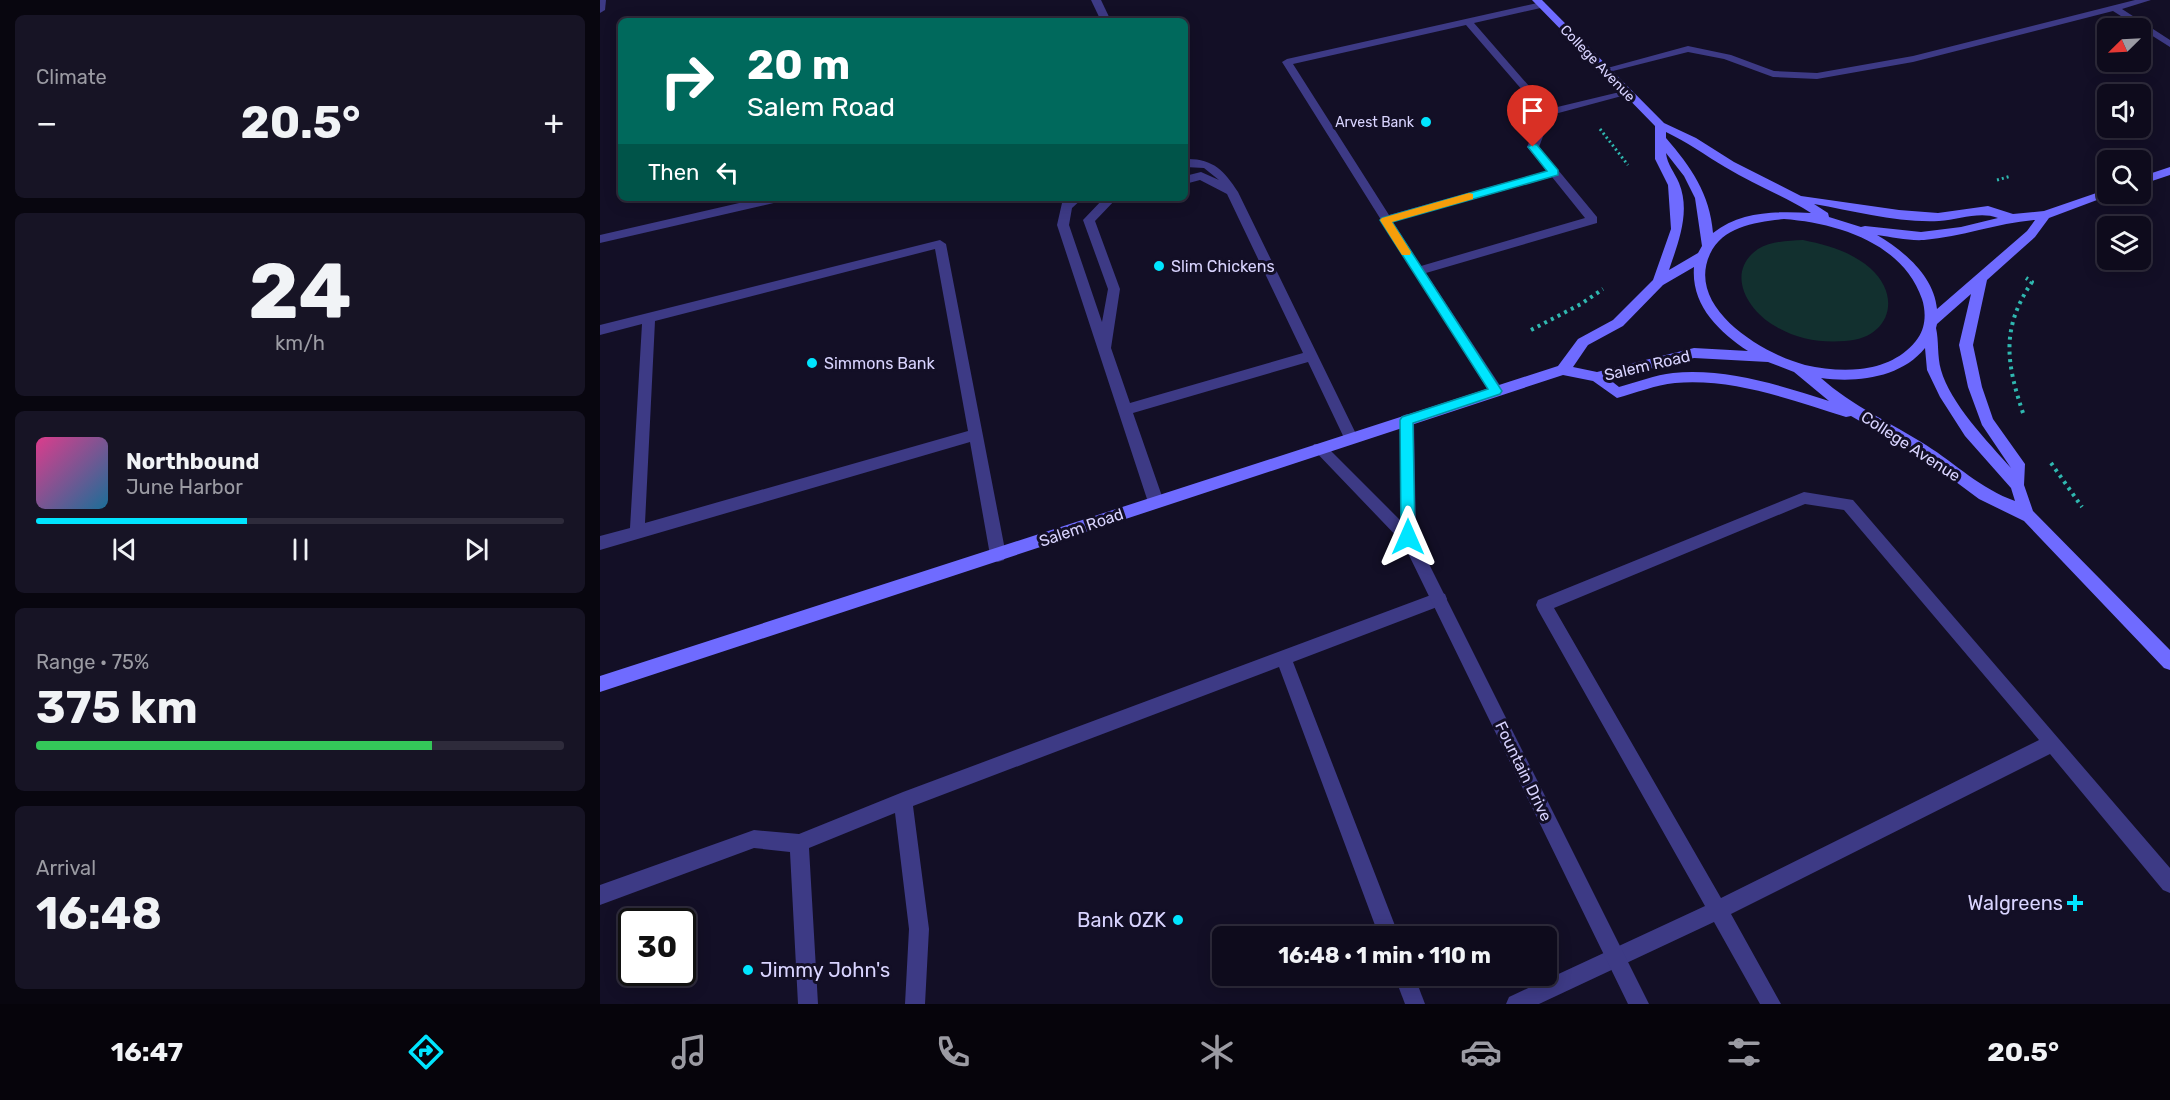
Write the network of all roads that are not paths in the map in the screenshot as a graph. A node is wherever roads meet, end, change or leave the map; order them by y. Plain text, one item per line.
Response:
1 (601, 0) edge
2 (1110, 0) edge
3 (2144, 0) edge
4 (1097, 1) edge
5 (1540, 3) edge
6 (2116, 9) junction
7 (600, 10) edge
8 (1105, 18) edge
9 (1468, 22) junction
10 (2170, 44) edge
11 (1605, 70) junction
12 (1628, 93) junction
13 (1547, 113) junction
14 (1660, 125) junction
15 (1660, 138) junction
16 (1188, 163) edge
17 (2170, 171) edge
18 (1554, 173) junction
19 (2151, 177) edge
20 (1188, 179) edge
21 (1232, 192) junction
22 (1794, 197) junction
23 (2097, 197) edge
24 (765, 201) edge
25 (1073, 201) edge
26 (1108, 201) edge
27 (2045, 215) junction
28 (2012, 218) junction
29 (1386, 220) junction
30 (1834, 222) junction
31 (1856, 230) junction
32 (600, 239) edge
33 (1706, 250) junction
34 (1418, 271) junction
35 (1982, 277) junction
36 (1659, 282) junction
37 (649, 317) junction
38 (1931, 326) junction
39 (600, 330) edge
40 (1105, 349) junction
41 (1312, 356) junction
42 (1768, 357) junction
43 (1800, 369) junction
44 (1563, 370) junction
45 (1597, 377) junction
46 (1496, 391) junction
47 (1126, 410) junction
48 (1407, 420) junction
49 (1875, 421) junction
50 (977, 434) junction
51 (1352, 438) junction
52 (1319, 448) junction
53 (2017, 484) junction
54 (1156, 502) junction
55 (2026, 514) junction
56 (637, 532) junction
57 (1408, 537) junction
58 (600, 543) edge
59 (998, 555) junction
60 (1439, 599) junction
61 (1283, 657) junction
62 (2170, 662) edge
63 (600, 684) edge
64 (2053, 743) junction
65 (903, 801) junction
66 (799, 843) junction
67 (2170, 883) edge
68 (600, 895) edge
69 (1718, 910) junction
70 (1385, 926) edge
71 (1616, 957) junction
72 (1408, 986) edge
73 (808, 1004) edge
74 (915, 1004) edge
75 (1415, 1004) edge
76 (1516, 1004) edge
77 (1640, 1004) edge
78 (1771, 1004) edge

1 - 7 street
2 - 4 street
3 - 6 street
4 - 8 street
5 - 9 street
5 - 11 main road, College Avenue
6 - 10 street
6 - 11 street
9 - 13 street
9 - 29 street
11 - 12 main road, College Avenue
12 - 13 street
12 - 14 main road, College Avenue
13 - 18 street
14 - 15 main road
14 - 22 main road, College Avenue
15 - 33 main road
15 - 36 main road
16 - 21 street
17 - 19 main road
18 - 29 street
18 - 34 street
20 - 21 street
21 - 41 street
22 - 28 main road
22 - 30 main road, College Avenue
23 - 27 main road
24 - 32 street
25 - 40 street
26 - 40 street
27 - 28 main road
27 - 35 main road
28 - 31 main road
29 - 34 street
30 - 31 main road
30 - 33 main road
31 - 38 main road
33 - 36 main road
33 - 42 main road
34 - 46 street
35 - 38 main road
35 - 53 main road
36 - 44 main road
37 - 39 street
37 - 50 street
37 - 56 street
38 - 43 main road
38 - 53 main road, College Avenue
40 - 47 street
41 - 47 street
41 - 51 street
42 - 43 main road
42 - 45 main road, Salem Road
43 - 49 main road, College Avenue
44 - 45 main road, Salem Road
44 - 46 main road, Salem Road
45 - 49 main road
46 - 48 main road, Salem Road
47 - 54 street
48 - 51 main road, Salem Road
48 - 57 street, Fountain Drive
49 - 55 main road, College Avenue
50 - 56 street
50 - 59 street
51 - 52 main road, Salem Road
52 - 54 main road, Salem Road
52 - 57 street, Fountain Drive
53 - 55 main road, College Avenue
54 - 59 main road, Salem Road
55 - 62 main road, College Avenue
56 - 58 street
57 - 60 street, Fountain Drive
59 - 63 main road, Salem Road
60 - 61 street
60 - 71 street, Fountain Drive
61 - 65 street
61 - 70 street
64 - 67 street
64 - 69 street
64 - 69 street
65 - 66 street
65 - 74 street
66 - 68 street
66 - 73 street
69 - 71 street
69 - 78 street
71 - 76 street
71 - 77 street, Fountain Drive
72 - 75 street

